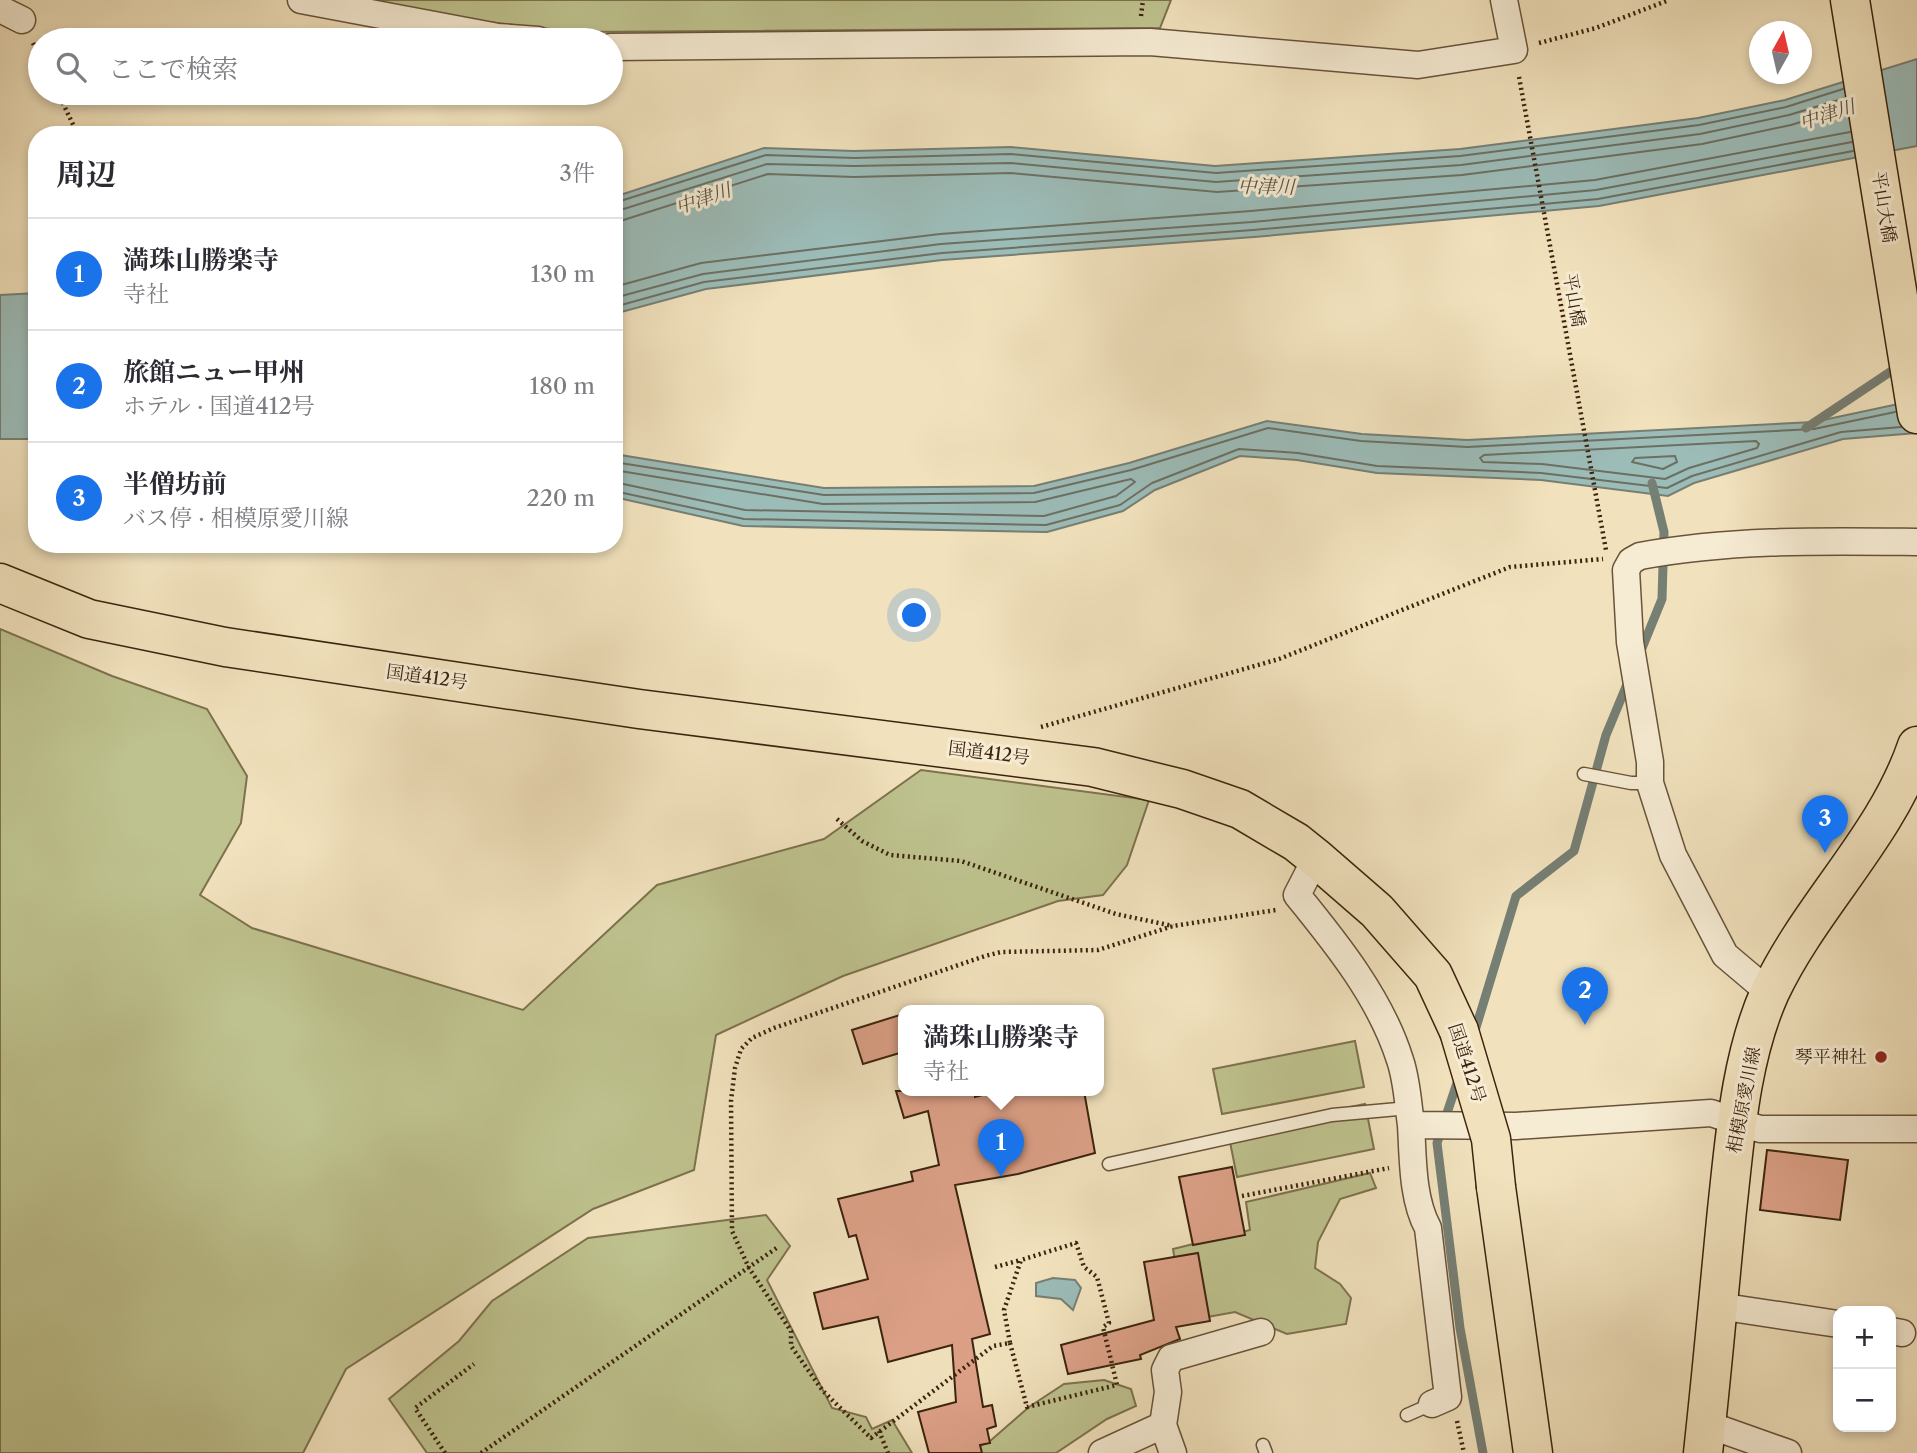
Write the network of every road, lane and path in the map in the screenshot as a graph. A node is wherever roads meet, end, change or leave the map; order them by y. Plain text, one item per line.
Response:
1 (301, 0) edge
2 (1504, 0) edge
3 (1669, 0) edge
4 (1850, 0) edge
5 (450, 28) edge
6 (623, 47) edge
7 (1514, 50) junction
8 (64, 105) edge
9 (74, 126) edge
10 (1917, 414) edge
11 (1917, 542) edge
12 (1607, 555) dead end
13 (1613, 559) dead end
14 (0, 583) edge
15 (1917, 746) edge
16 (1028, 758) junction
17 (1584, 774) dead end
18 (1650, 783) junction
19 (837, 819) dead end
20 (1317, 858) junction
21 (1297, 895) junction
22 (1173, 926) junction
23 (1770, 993) junction
24 (1414, 1119) junction
25 (1737, 1123) junction
26 (1917, 1129) edge
27 (1109, 1164) dead end
28 (1379, 1170) dead end
29 (1242, 1196) dead end
30 (778, 1247) dead end
31 (1021, 1260) junction
32 (995, 1266) dead end
33 (750, 1268) junction
34 (1718, 1306) junction
35 (1833, 1323) edge
36 (1261, 1332) dead end
37 (1010, 1343) junction
38 (474, 1364) dead end
39 (1432, 1404) joint
40 (1407, 1415) dead end
41 (1163, 1425) junction
42 (879, 1431) junction
43 (1704, 1439) edge
44 (445, 1453) edge
45 (481, 1453) edge
46 (888, 1453) edge
47 (1102, 1453) edge
48 (1173, 1453) edge
49 (1533, 1453) edge
50 (1788, 1453) edge

1 - 5 street
2 - 7 street
3 - 7 path
4 - 10 main road, 平山大橋
6 - 7 street
7 - 12 path, 平山橋
8 - 9 path
11 - 18 street
13 - 16 path
14 - 16 main road, 国道412号
15 - 23 main road, 相模原愛川線
16 - 20 main road, 国道412号
17 - 18 lane
18 - 23 street
19 - 22 path
20 - 21 street
20 - 49 main road, 国道412号, bridge
21 - 22 path
21 - 24 street
22 - 33 path
23 - 25 main road, 相模原愛川線
24 - 25 street
24 - 27 lane
24 - 39 street
25 - 26 street
25 - 34 main road, 相模原愛川線
28 - 29 path
30 - 33 path
31 - 32 path
31 - 37 path
31 - 37 path
33 - 42 path
33 - 45 path
34 - 35 street
34 - 43 main road, 相模原愛川線
36 - 41 street
37 - 42 path
38 - 44 path
39 - 40 lane
41 - 47 street
41 - 48 street
42 - 46 path
43 - 50 street

